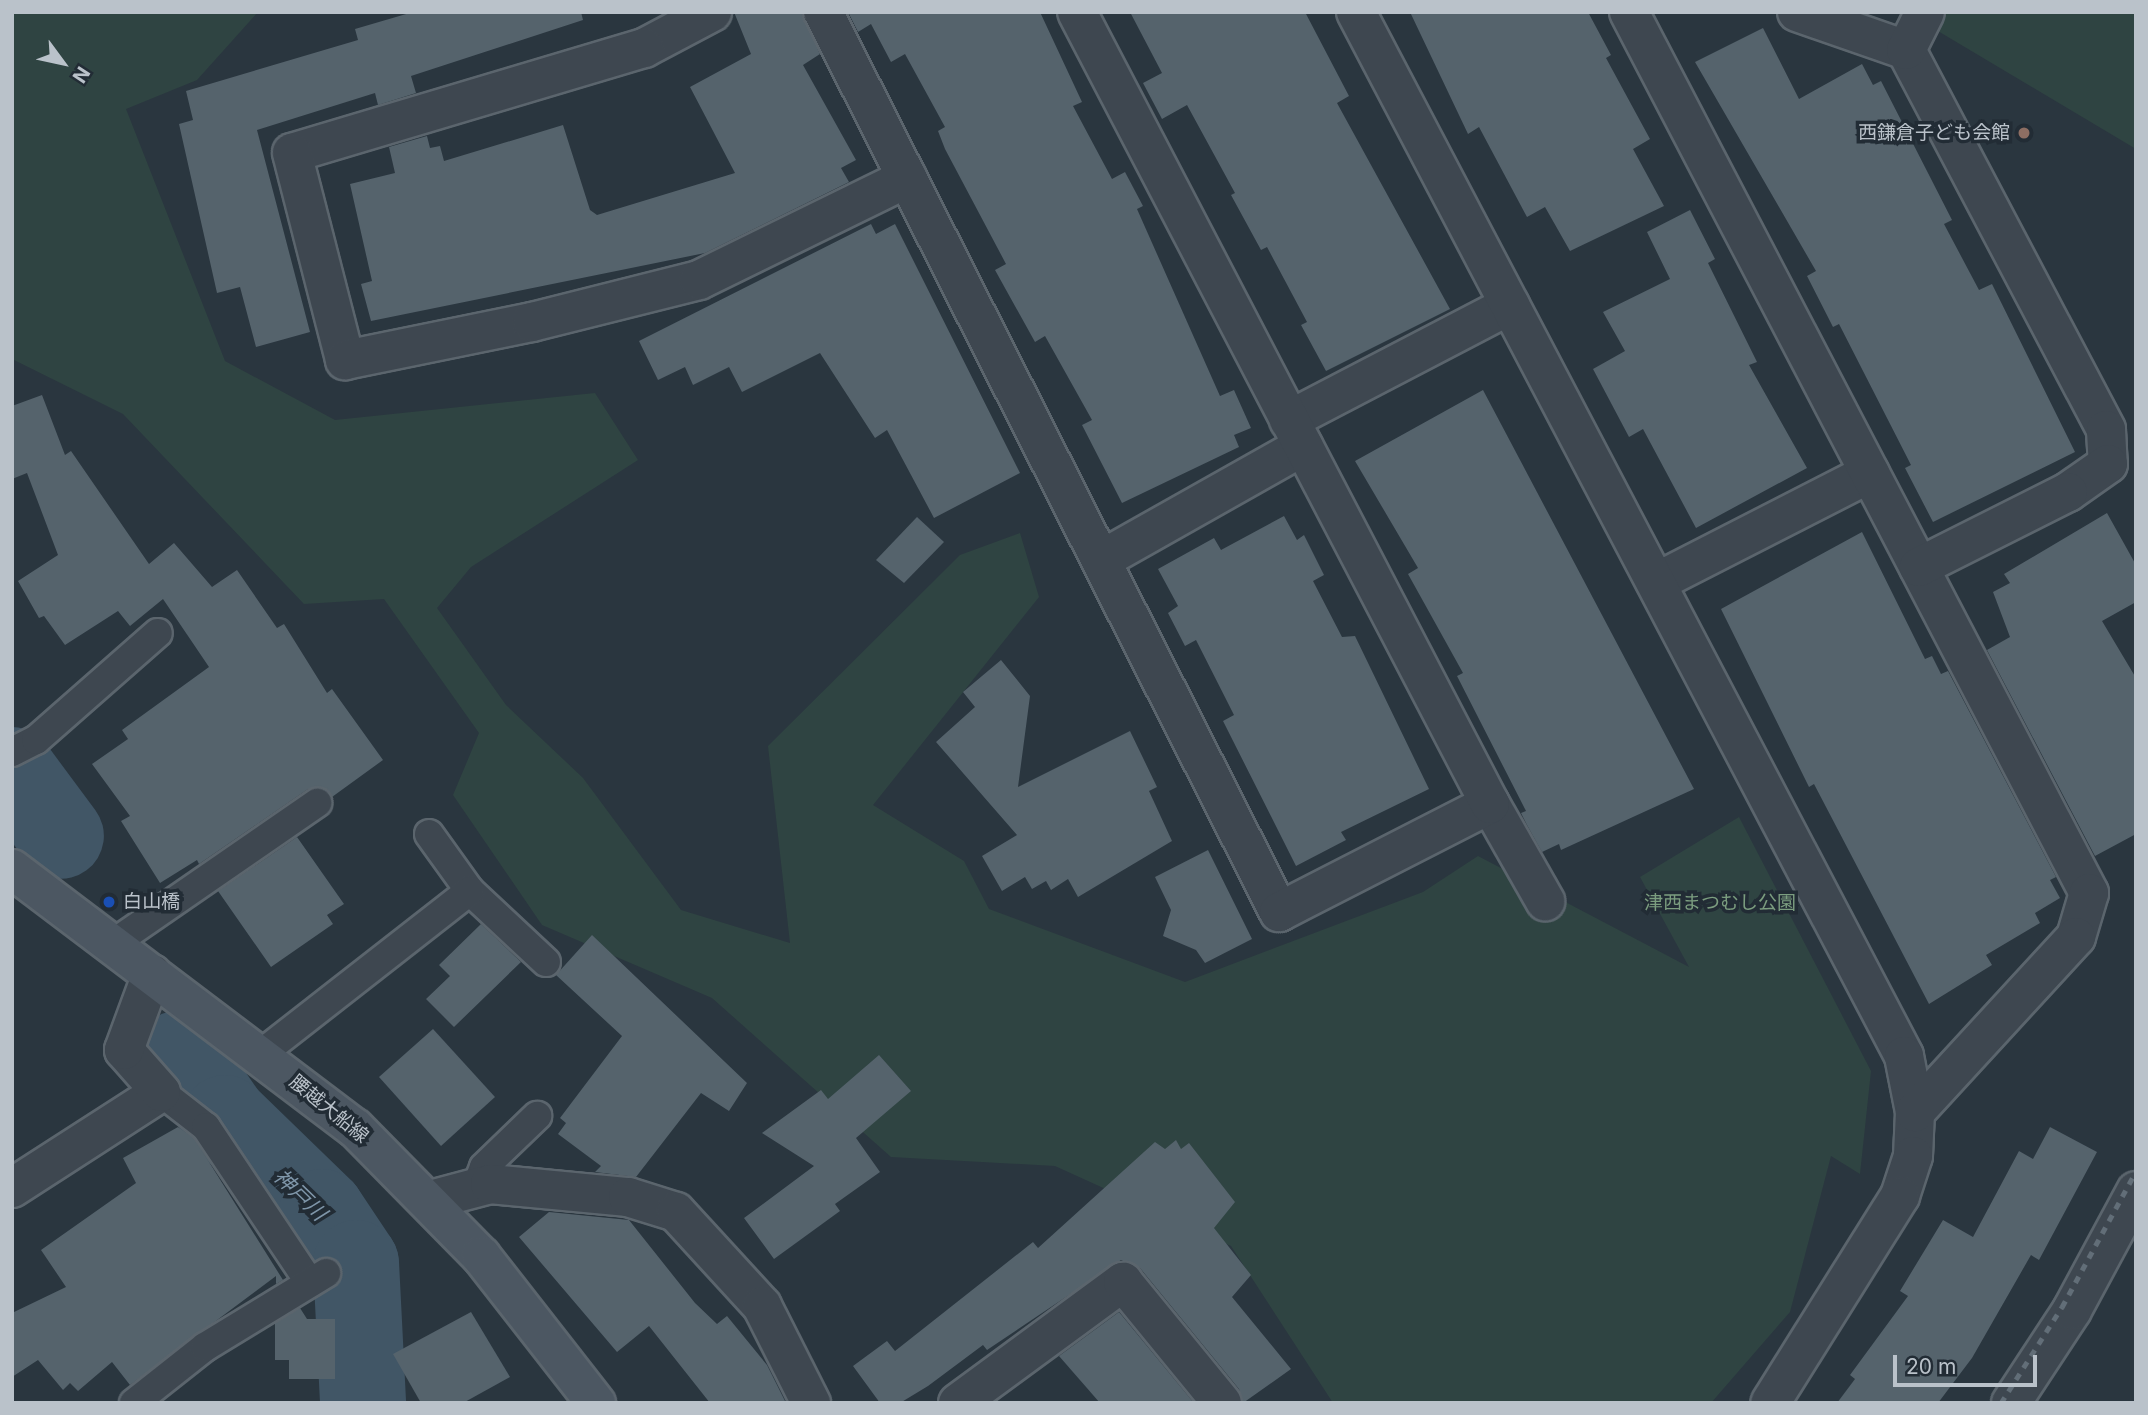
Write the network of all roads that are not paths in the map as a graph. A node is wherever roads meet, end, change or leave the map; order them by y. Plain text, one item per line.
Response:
1 (712, 12) edge
2 (823, 12) edge
3 (1077, 12) edge
4 (1356, 12) edge
5 (1629, 12) edge
6 (1797, 12) edge
7 (1925, 12) edge
8 (1906, 50) junction
9 (907, 178) junction
10 (1510, 305) junction
11 (1296, 433) junction
12 (1870, 473) junction
13 (1101, 560) junction
14 (1919, 567) junction
15 (1657, 582) junction
16 (158, 633) dead end
17 (24, 746) edge
18 (317, 803) dead end
19 (1490, 804) junction
20 (429, 834) dead end
21 (12, 869) edge
22 (470, 891) junction
23 (1545, 901) dead end
24 (114, 943) junction
25 (546, 962) dead end
26 (152, 974) junction
27 (261, 1054) junction
28 (161, 1092) junction
29 (1915, 1112) junction
30 (537, 1116) dead end
31 (12, 1188) edge
32 (476, 1188) junction
33 (2136, 1191) edge
34 (430, 1200) junction
35 (134, 1403) edge
36 (596, 1403) edge
37 (811, 1403) edge
38 (958, 1403) edge
39 (1222, 1403) edge
40 (1770, 1403) edge
41 (2011, 1403) edge

1 - 9 street
2 - 9 street
3 - 11 street
4 - 10 street
5 - 12 street
6 - 8 street
7 - 8 street
8 - 14 street
9 - 13 street
10 - 11 street
10 - 15 street
11 - 13 street
11 - 19 street
12 - 14 street
12 - 15 street
13 - 19 street
14 - 29 street
15 - 29 street
16 - 17 lane
18 - 24 lane
19 - 23 street
20 - 22 lane
21 - 24 main road, 腰越大船線
22 - 25 lane
22 - 27 lane
24 - 26 main road, 腰越大船線
26 - 27 main road, 腰越大船線
26 - 28 street
27 - 34 main road, 腰越大船線
28 - 31 street
28 - 35 lane
29 - 40 street
30 - 32 lane
32 - 34 street
32 - 37 street
33 - 41 street
34 - 36 main road, 腰越大船線
38 - 39 street

